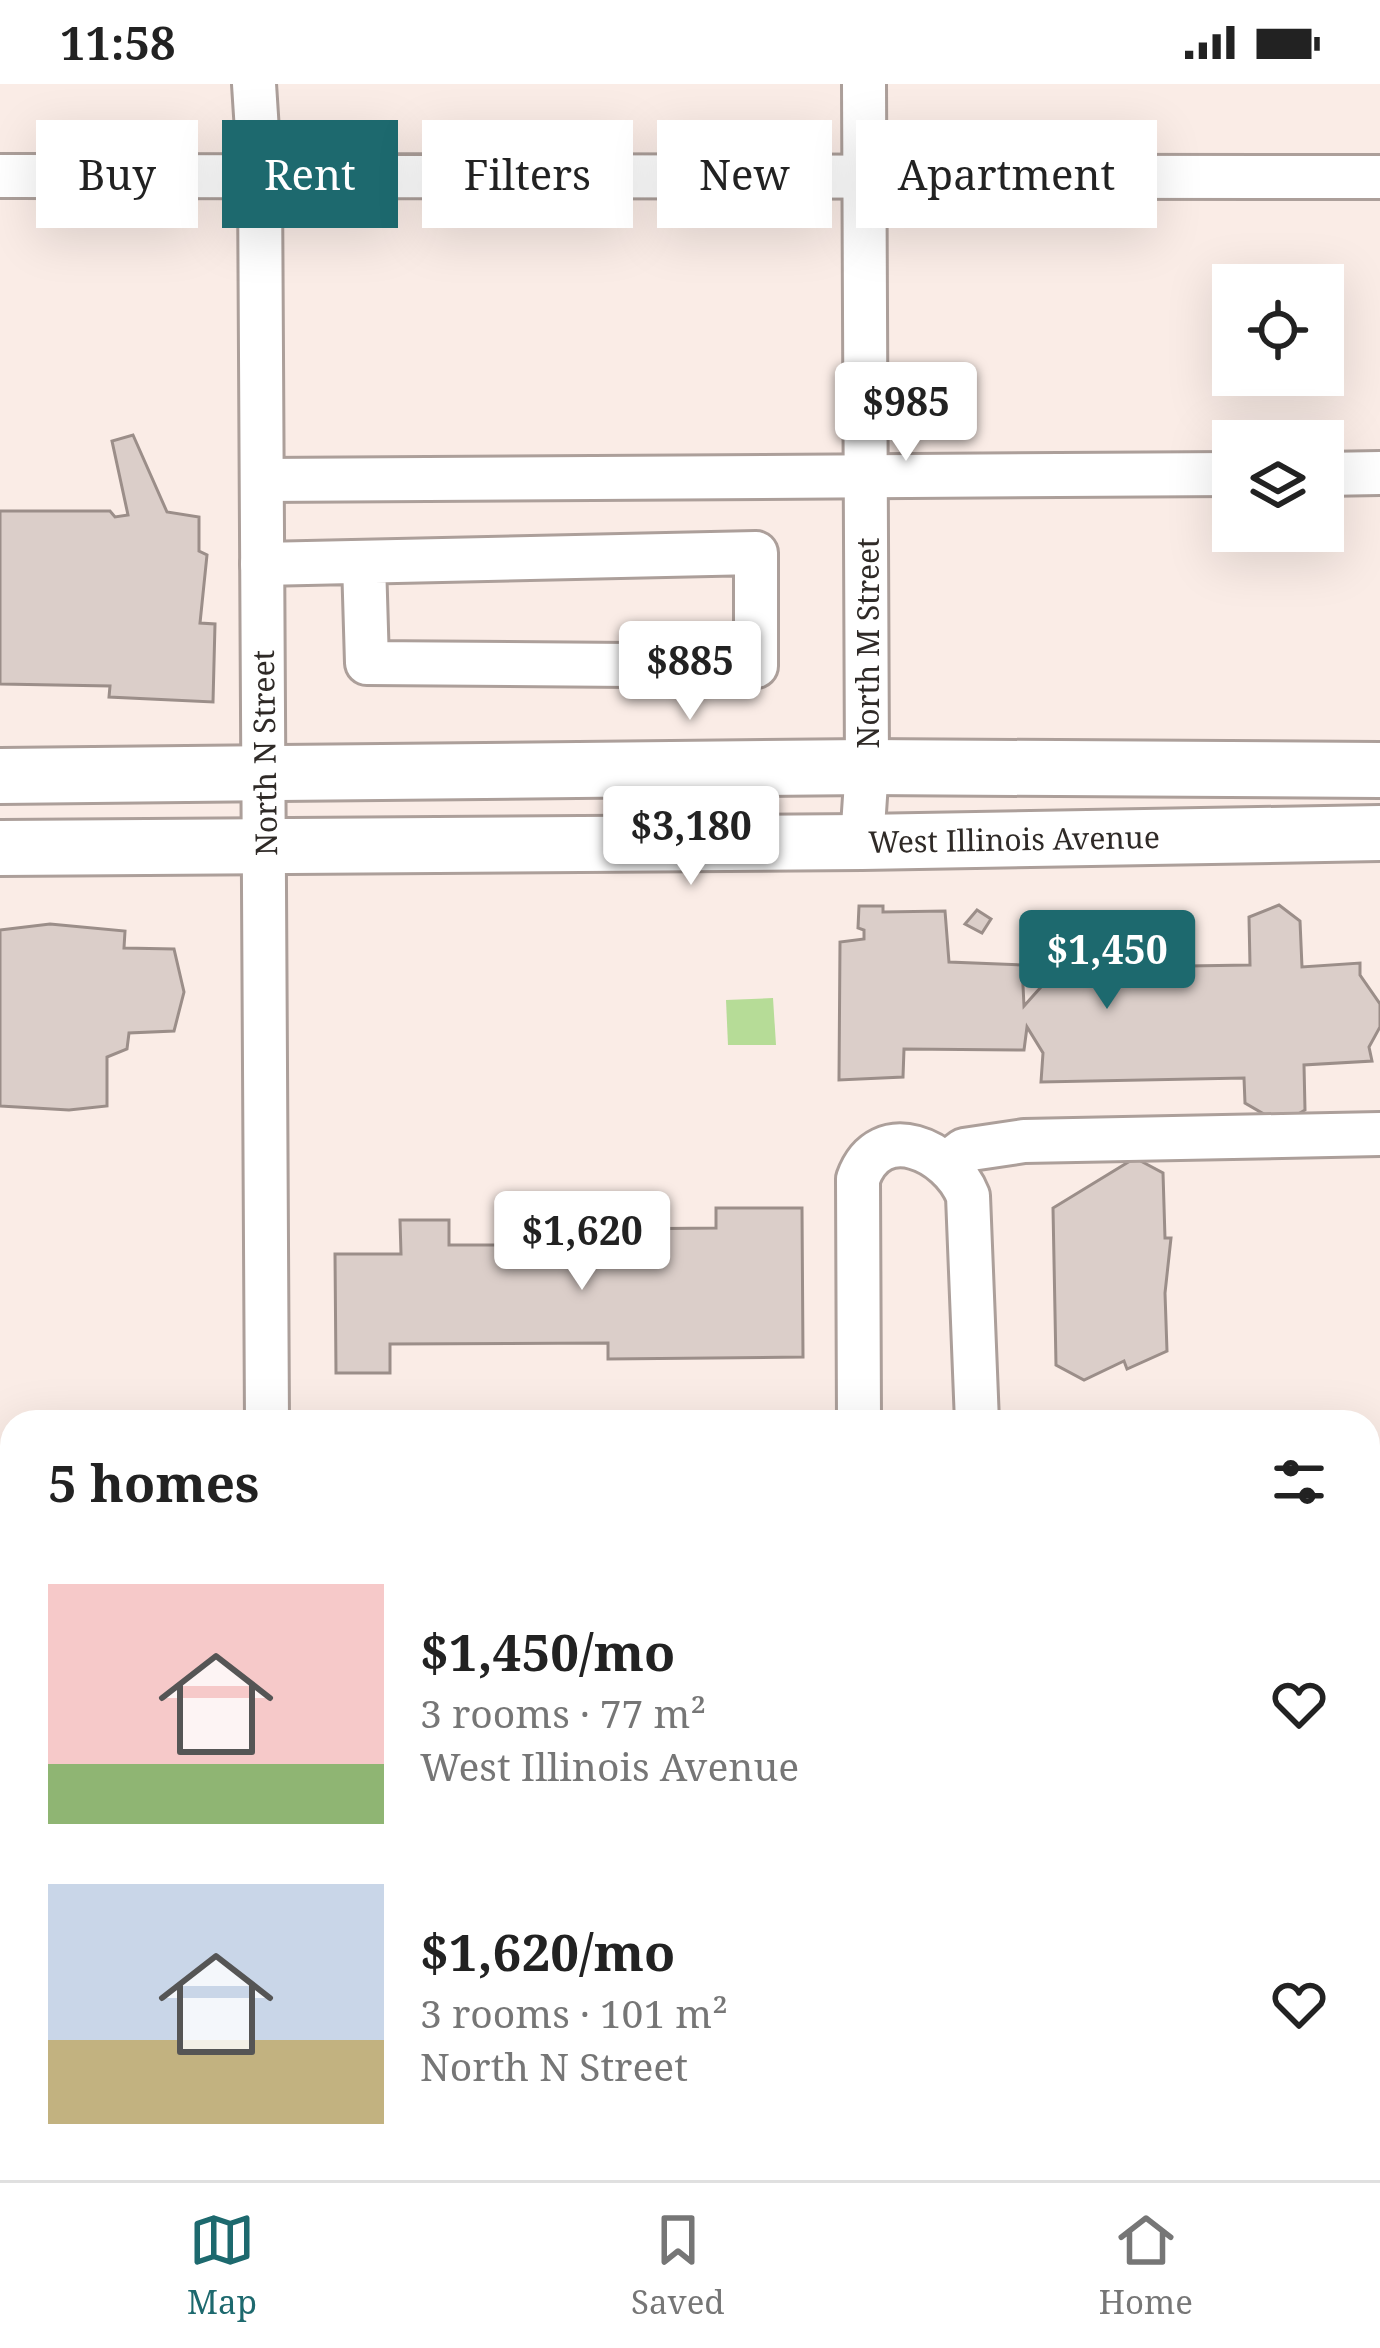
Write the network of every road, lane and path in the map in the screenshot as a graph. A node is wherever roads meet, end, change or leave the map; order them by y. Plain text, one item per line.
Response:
1 (254, 84) edge
2 (864, 84) edge
3 (256, 120) edge
4 (865, 120) edge
5 (0, 176) edge
6 (1157, 177) edge
7 (1380, 177) edge
8 (222, 178) edge
9 (398, 178) edge
10 (856, 178) edge
11 (260, 228) edge
12 (867, 228) edge
13 (1380, 473) edge
14 (1212, 474) edge
15 (1344, 474) edge
16 (867, 476) junction
17 (262, 480) junction
18 (364, 562) junction
19 (262, 564) junction
20 (867, 767) junction
21 (1380, 770) edge
22 (263, 772) junction
23 (0, 776) edge
24 (1380, 833) edge
25 (862, 842) junction
26 (266, 846) junction
27 (0, 848) edge
28 (1380, 1134) edge
29 (947, 1163) junction
30 (267, 1410) edge
31 (860, 1410) edge
32 (977, 1410) edge

1 - 3 street, North N Street
2 - 4 street, North M Street
5 - 8 street
6 - 7 street
9 - 10 street
11 - 17 street, North N Street
12 - 16 street, North M Street
13 - 15 street
14 - 16 street
16 - 17 street
16 - 20 street, North M Street
17 - 19 street, North N Street
18 - 18 street
18 - 19 street
19 - 22 street, North N Street
20 - 21 main road
20 - 22 main road
20 - 25 street, North M Street
22 - 23 main road
22 - 26 street, North N Street
24 - 25 main road, West Illinois Avenue
25 - 26 main road, West Illinois Avenue
26 - 27 main road, West Illinois Avenue
26 - 30 street, North N Street
28 - 29 street
29 - 31 street
29 - 32 street

